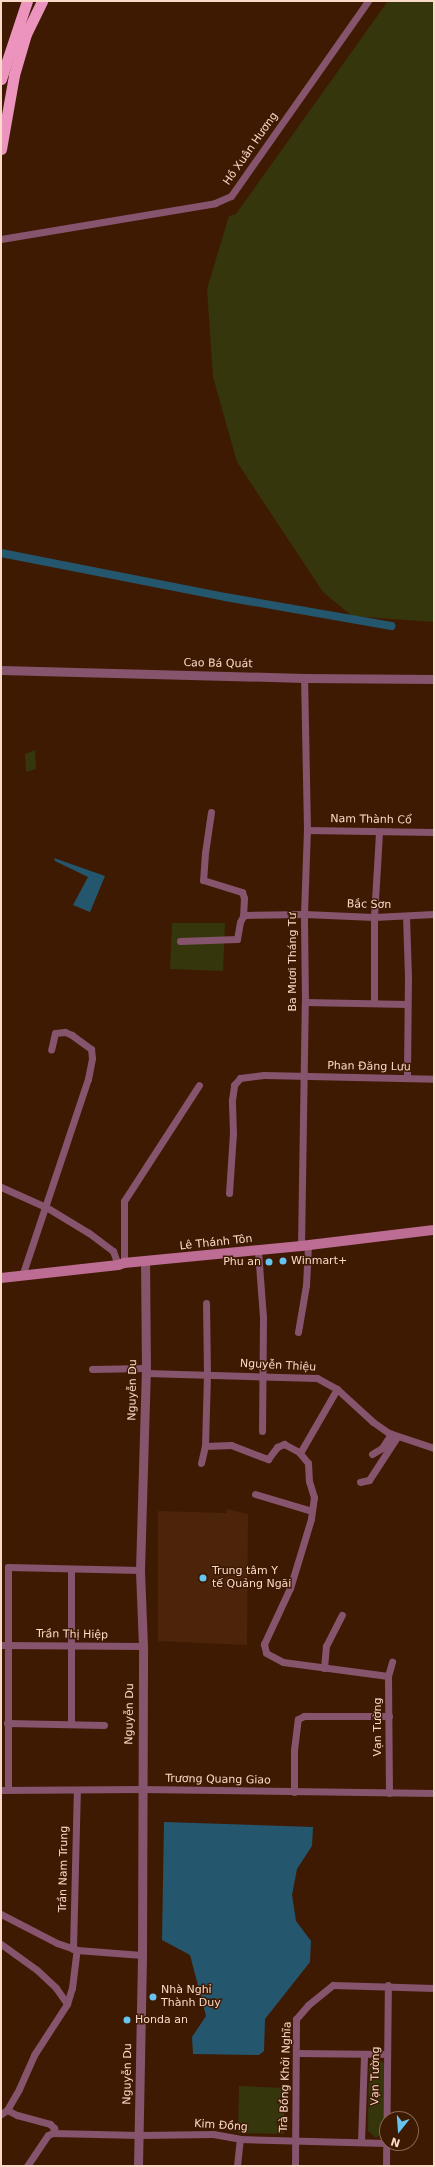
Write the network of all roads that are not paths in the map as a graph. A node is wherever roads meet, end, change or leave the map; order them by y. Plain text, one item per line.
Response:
1 (27, 1) edge
2 (42, 1) edge
3 (368, 1) edge
4 (1, 79) edge
5 (1, 149) edge
6 (1, 238) edge
7 (1, 670) edge
8 (304, 678) junction
9 (434, 679) edge
10 (211, 812) dead end
11 (307, 830) junction
12 (379, 832) junction
13 (434, 832) edge
14 (304, 914) junction
15 (434, 914) edge
16 (243, 916) junction
17 (406, 916) junction
18 (374, 917) junction
19 (180, 942) dead end
20 (305, 1002) junction
21 (374, 1003) junction
22 (407, 1004) junction
23 (51, 1050) dead end
24 (304, 1077) junction
25 (406, 1078) junction
26 (434, 1078) edge
27 (199, 1085) dead end
28 (1, 1187) edge
29 (229, 1194) dead end
30 (46, 1207) junction
31 (434, 1230) edge
32 (304, 1246) junction
33 (258, 1250) junction
34 (145, 1262) junction
35 (121, 1264) junction
36 (22, 1276) junction
37 (1, 1278) edge
38 (206, 1303) dead end
39 (298, 1332) dead end
40 (92, 1369) dead end
41 (146, 1370) junction
42 (207, 1374) junction
43 (262, 1376) junction
44 (337, 1389) junction
45 (262, 1431) dead end
46 (394, 1435) junction
47 (205, 1446) junction
48 (434, 1448) edge
49 (300, 1453) junction
50 (372, 1454) dead end
51 (201, 1464) dead end
52 (360, 1482) dead end
53 (255, 1494) dead end
54 (312, 1511) junction
55 (71, 1569) junction
56 (140, 1570) junction
57 (342, 1615) dead end
58 (5, 1645) edge
59 (143, 1646) junction
60 (71, 1647) junction
61 (392, 1662) dead end
62 (324, 1668) junction
63 (388, 1676) junction
64 (389, 1716) junction
65 (7, 1724) junction
66 (71, 1724) junction
67 (104, 1725) dead end
68 (141, 1789) junction
69 (4, 1790) edge
70 (77, 1790) junction
71 (294, 1792) junction
72 (389, 1793) junction
73 (434, 1793) edge
74 (1, 1914) edge
75 (1, 1944) edge
76 (75, 1950) junction
77 (142, 1955) junction
78 (388, 1986) junction
79 (434, 1988) edge
80 (67, 2004) junction
81 (296, 2053) junction
82 (387, 2054) junction
83 (364, 2055) junction
84 (386, 2111) edge
85 (4, 2112) edge
86 (53, 2133) junction
87 (139, 2136) junction
88 (240, 2139) junction
89 (295, 2141) junction
90 (361, 2142) junction
91 (379, 2143) edge
92 (386, 2151) edge
93 (27, 2166) edge
94 (138, 2166) edge
95 (237, 2166) edge
96 (295, 2166) edge
97 (386, 2166) edge

1 - 4 highway
2 - 5 highway
3 - 6 street, Hồ Xuân Hương
7 - 8 street, Cao Bá Quát
8 - 9 street, Cao Bá Quát
8 - 11 street, Ba Mươi Tháng Tư
10 - 16 street
11 - 12 street, Nam Thành Cổ
11 - 14 street, Ba Mươi Tháng Tư
12 - 13 street, Nam Thành Cổ
12 - 18 street
14 - 16 street, Bắc Sơn
14 - 18 street, Bắc Sơn
14 - 20 street, Ba Mươi Tháng Tư
15 - 17 street, Bắc Sơn
16 - 19 street
17 - 18 street, Bắc Sơn
17 - 22 street
18 - 21 street
20 - 21 street
20 - 24 street, Ba Mươi Tháng Tư
21 - 22 street
22 - 25 street
23 - 30 street
24 - 25 street, Phan Đăng Lưu
24 - 29 street, Phan Đăng Lưu
24 - 32 street, Ba Mươi Tháng Tư
25 - 26 street, Phan Đăng Lưu
27 - 35 street
28 - 30 street
30 - 35 street
30 - 36 street
31 - 32 main road, Lê Thánh Tôn
32 - 33 main road, Lê Thánh Tôn
32 - 39 street, Ba Mươi Tháng Tư
33 - 34 main road, Lê Thánh Tôn
33 - 43 street
34 - 35 main road, Lê Thánh Tôn
34 - 41 street, Nguyễn Du
35 - 36 main road, Lê Thánh Tôn
36 - 37 main road, Lê Thánh Tôn
38 - 42 street
40 - 41 street, Nguyễn Thiệu
41 - 42 street, Nguyễn Thiệu
41 - 56 street, Nguyễn Du
42 - 43 street, Nguyễn Thiệu
42 - 47 street
43 - 44 street, Nguyễn Thiệu
43 - 45 street
44 - 46 street, Nguyễn Thiệu
44 - 49 street
46 - 48 street, Nguyễn Thiệu
46 - 50 street
46 - 52 street
47 - 49 street
47 - 51 street
49 - 54 street
53 - 54 street
54 - 62 street
55 - 56 street
55 - 58 street
55 - 60 street
56 - 59 street, Nguyễn Du
57 - 62 street
58 - 60 street, Trần Thị Hiệp
58 - 65 street
59 - 60 street, Trần Thị Hiệp
59 - 68 street, Nguyễn Du
60 - 66 street
61 - 63 street, Vạn Tường
62 - 63 street
63 - 64 street, Vạn Tường
64 - 71 street
64 - 72 street, Vạn Tường
65 - 66 street
65 - 69 street
66 - 67 street
68 - 70 street, Trương Quang Giao
68 - 71 street, Trương Quang Giao
68 - 77 street, Nguyễn Du
69 - 70 street, Trương Quang Giao
70 - 76 street, Trần Nam Trung
71 - 72 street, Trương Quang Giao
72 - 73 street, Trương Quang Giao
74 - 76 street
75 - 80 street
76 - 77 street
76 - 80 street, Trần Nam Trung
77 - 87 street, Nguyễn Du
78 - 79 street, Trà Bồng Khởi Nghĩa
78 - 81 street, Trà Bồng Khởi Nghĩa
78 - 82 street, Vạn Tường
80 - 85 street, Trần Nam Trung
81 - 83 street
81 - 89 street, Trà Bồng Khởi Nghĩa
82 - 83 street
82 - 84 street, Vạn Tường
83 - 90 street
85 - 86 street
86 - 87 street, Kim Đồng
86 - 93 street
87 - 88 street, Kim Đồng
87 - 94 street, Nguyễn Du
88 - 89 street, Kim Đồng
88 - 95 street
89 - 90 street, Kim Đồng
89 - 96 street, Trà Bồng Khởi Nghĩa
90 - 91 street, Kim Đồng
92 - 97 street, Vạn Tường

